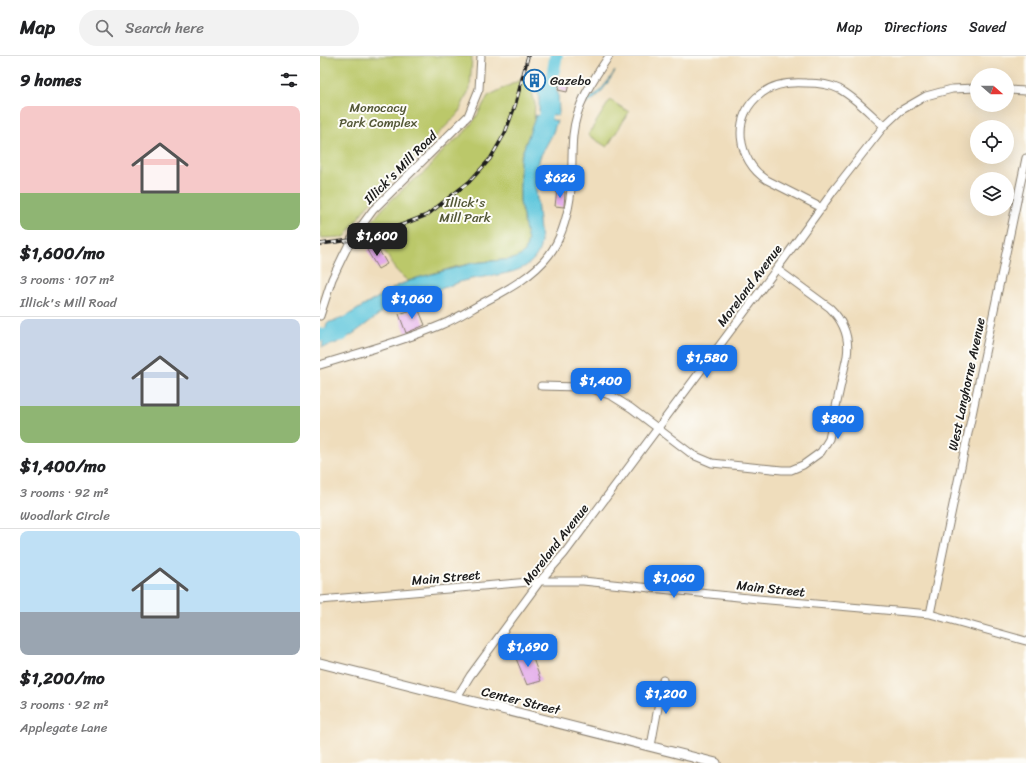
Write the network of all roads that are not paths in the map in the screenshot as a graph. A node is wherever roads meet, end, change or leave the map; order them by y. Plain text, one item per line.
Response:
1 (481, 56) edge
2 (609, 56) edge
3 (970, 88) edge
4 (1014, 90) edge
5 (1026, 91) edge
6 (884, 126) junction
7 (1026, 158) edge
8 (822, 208) junction
9 (777, 268) junction
10 (320, 316) edge
11 (320, 365) edge
12 (541, 386) dead end
13 (658, 428) junction
14 (540, 580) junction
15 (320, 600) edge
16 (930, 614) junction
17 (1026, 640) edge
18 (320, 663) edge
19 (664, 680) dead end
20 (458, 697) junction
21 (650, 746) junction
22 (716, 763) edge

1 - 10 street, Illick's Mill Road
2 - 11 street
3 - 6 street, Moreland Avenue
4 - 5 street
6 - 8 street, Moreland Avenue
6 - 8 street
7 - 16 street, West Langhorne Avenue
8 - 9 street, Moreland Avenue
9 - 13 street, Moreland Avenue
9 - 13 street
12 - 13 street
13 - 14 street, Moreland Avenue
14 - 15 street, Main Street
14 - 16 street, Main Street
14 - 20 street, Moreland Avenue
16 - 17 street, Main Street
18 - 20 main road, Center Street
19 - 21 street
20 - 21 main road, Center Street
21 - 22 main road, Center Street

